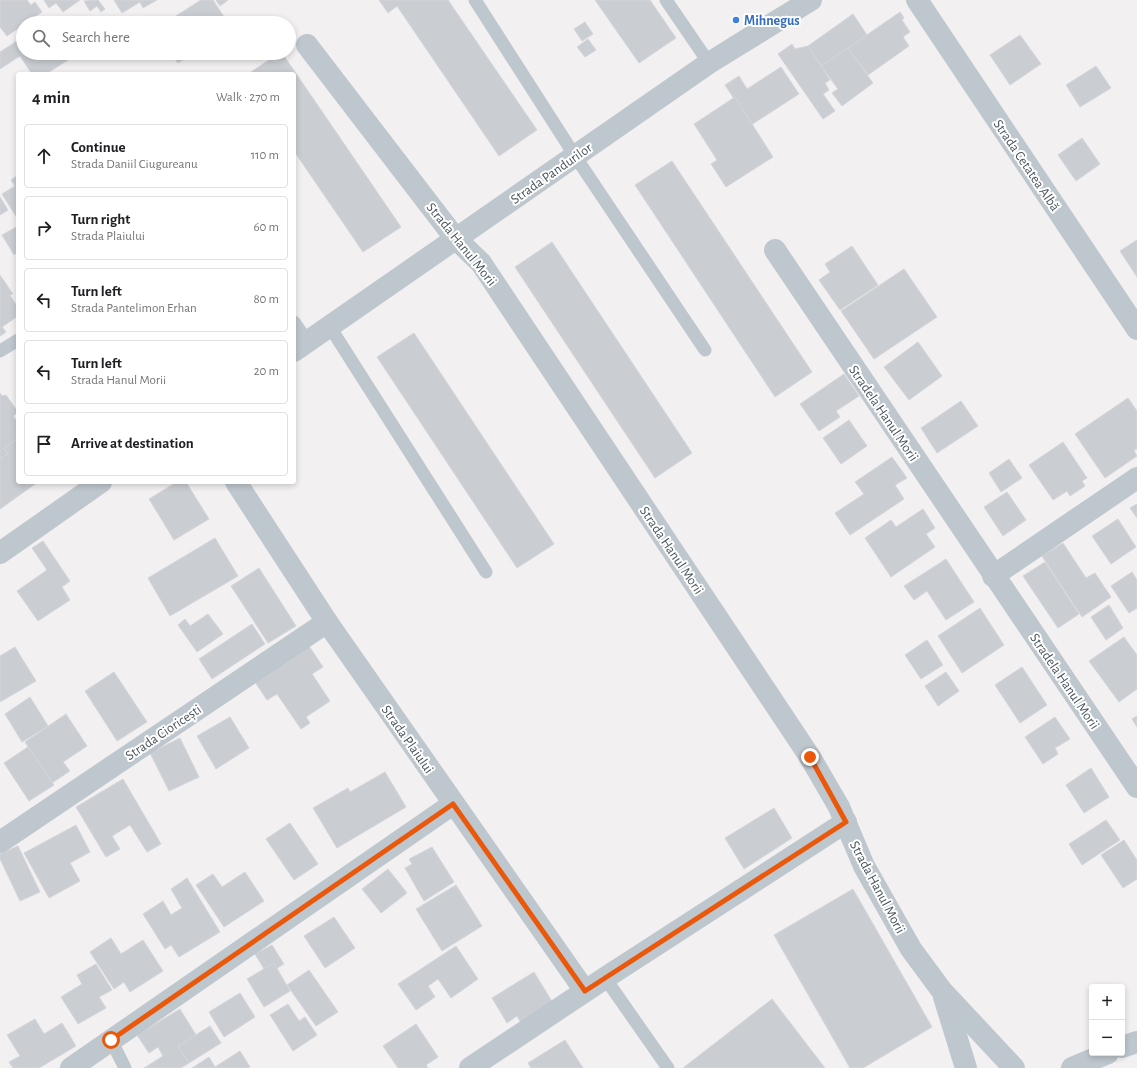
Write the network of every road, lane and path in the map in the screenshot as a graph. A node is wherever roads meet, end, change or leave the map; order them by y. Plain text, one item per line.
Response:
1 (476, 0) edge
2 (666, 0) edge
3 (811, 0) edge
4 (917, 0) edge
5 (307, 45) dead end
6 (710, 63) junction
7 (575, 156) junction
8 (455, 238) junction
9 (775, 250) dead end
10 (330, 327) junction
11 (296, 329) edge
12 (1137, 329) edge
13 (16, 341) edge
14 (301, 347) edge
15 (705, 350) dead end
16 (0, 351) edge
17 (1137, 478) edge
18 (98, 484) edge
19 (237, 484) edge
20 (0, 553) edge
21 (486, 572) dead end
22 (993, 576) junction
23 (327, 622) junction
24 (1137, 787) edge
25 (453, 804) junction
26 (846, 822) junction
27 (0, 842) edge
28 (605, 978) junction
29 (585, 991) junction
30 (942, 991) junction
31 (111, 1040) junction
32 (1137, 1042) edge
33 (1125, 1047) edge
34 (1101, 1056) edge
35 (71, 1068) edge
36 (125, 1068) edge
37 (470, 1068) edge
38 (668, 1068) edge
39 (966, 1068) edge
40 (1014, 1068) edge
41 (1072, 1068) edge

1 - 7 lane
2 - 6 lane
3 - 6 street, Strada Pandurilor
4 - 12 street, Strada Cetatea Albă
5 - 8 street, Strada Hanul Morii
6 - 7 street, Strada Pandurilor
7 - 8 street, Strada Pandurilor
7 - 15 lane
8 - 10 street, Strada Pandurilor
8 - 26 street, Strada Hanul Morii
9 - 22 street, Stradela Hanul Morii
10 - 14 street, Strada Pandurilor
10 - 21 lane
11 - 14 lane
13 - 16 lane
17 - 22 street
18 - 20 street
19 - 23 street, Strada Plaiului
22 - 24 street, Stradela Hanul Morii
23 - 25 street, Strada Plaiului
23 - 27 street, Strada Cioricești
25 - 29 street, Strada Plaiului
25 - 31 street
26 - 28 street
26 - 30 street, Strada Hanul Morii
28 - 29 street
28 - 38 lane
29 - 37 street
30 - 39 street
30 - 40 street, Strada Hanul Morii
31 - 35 street
31 - 36 lane
32 - 33 street
34 - 41 street

